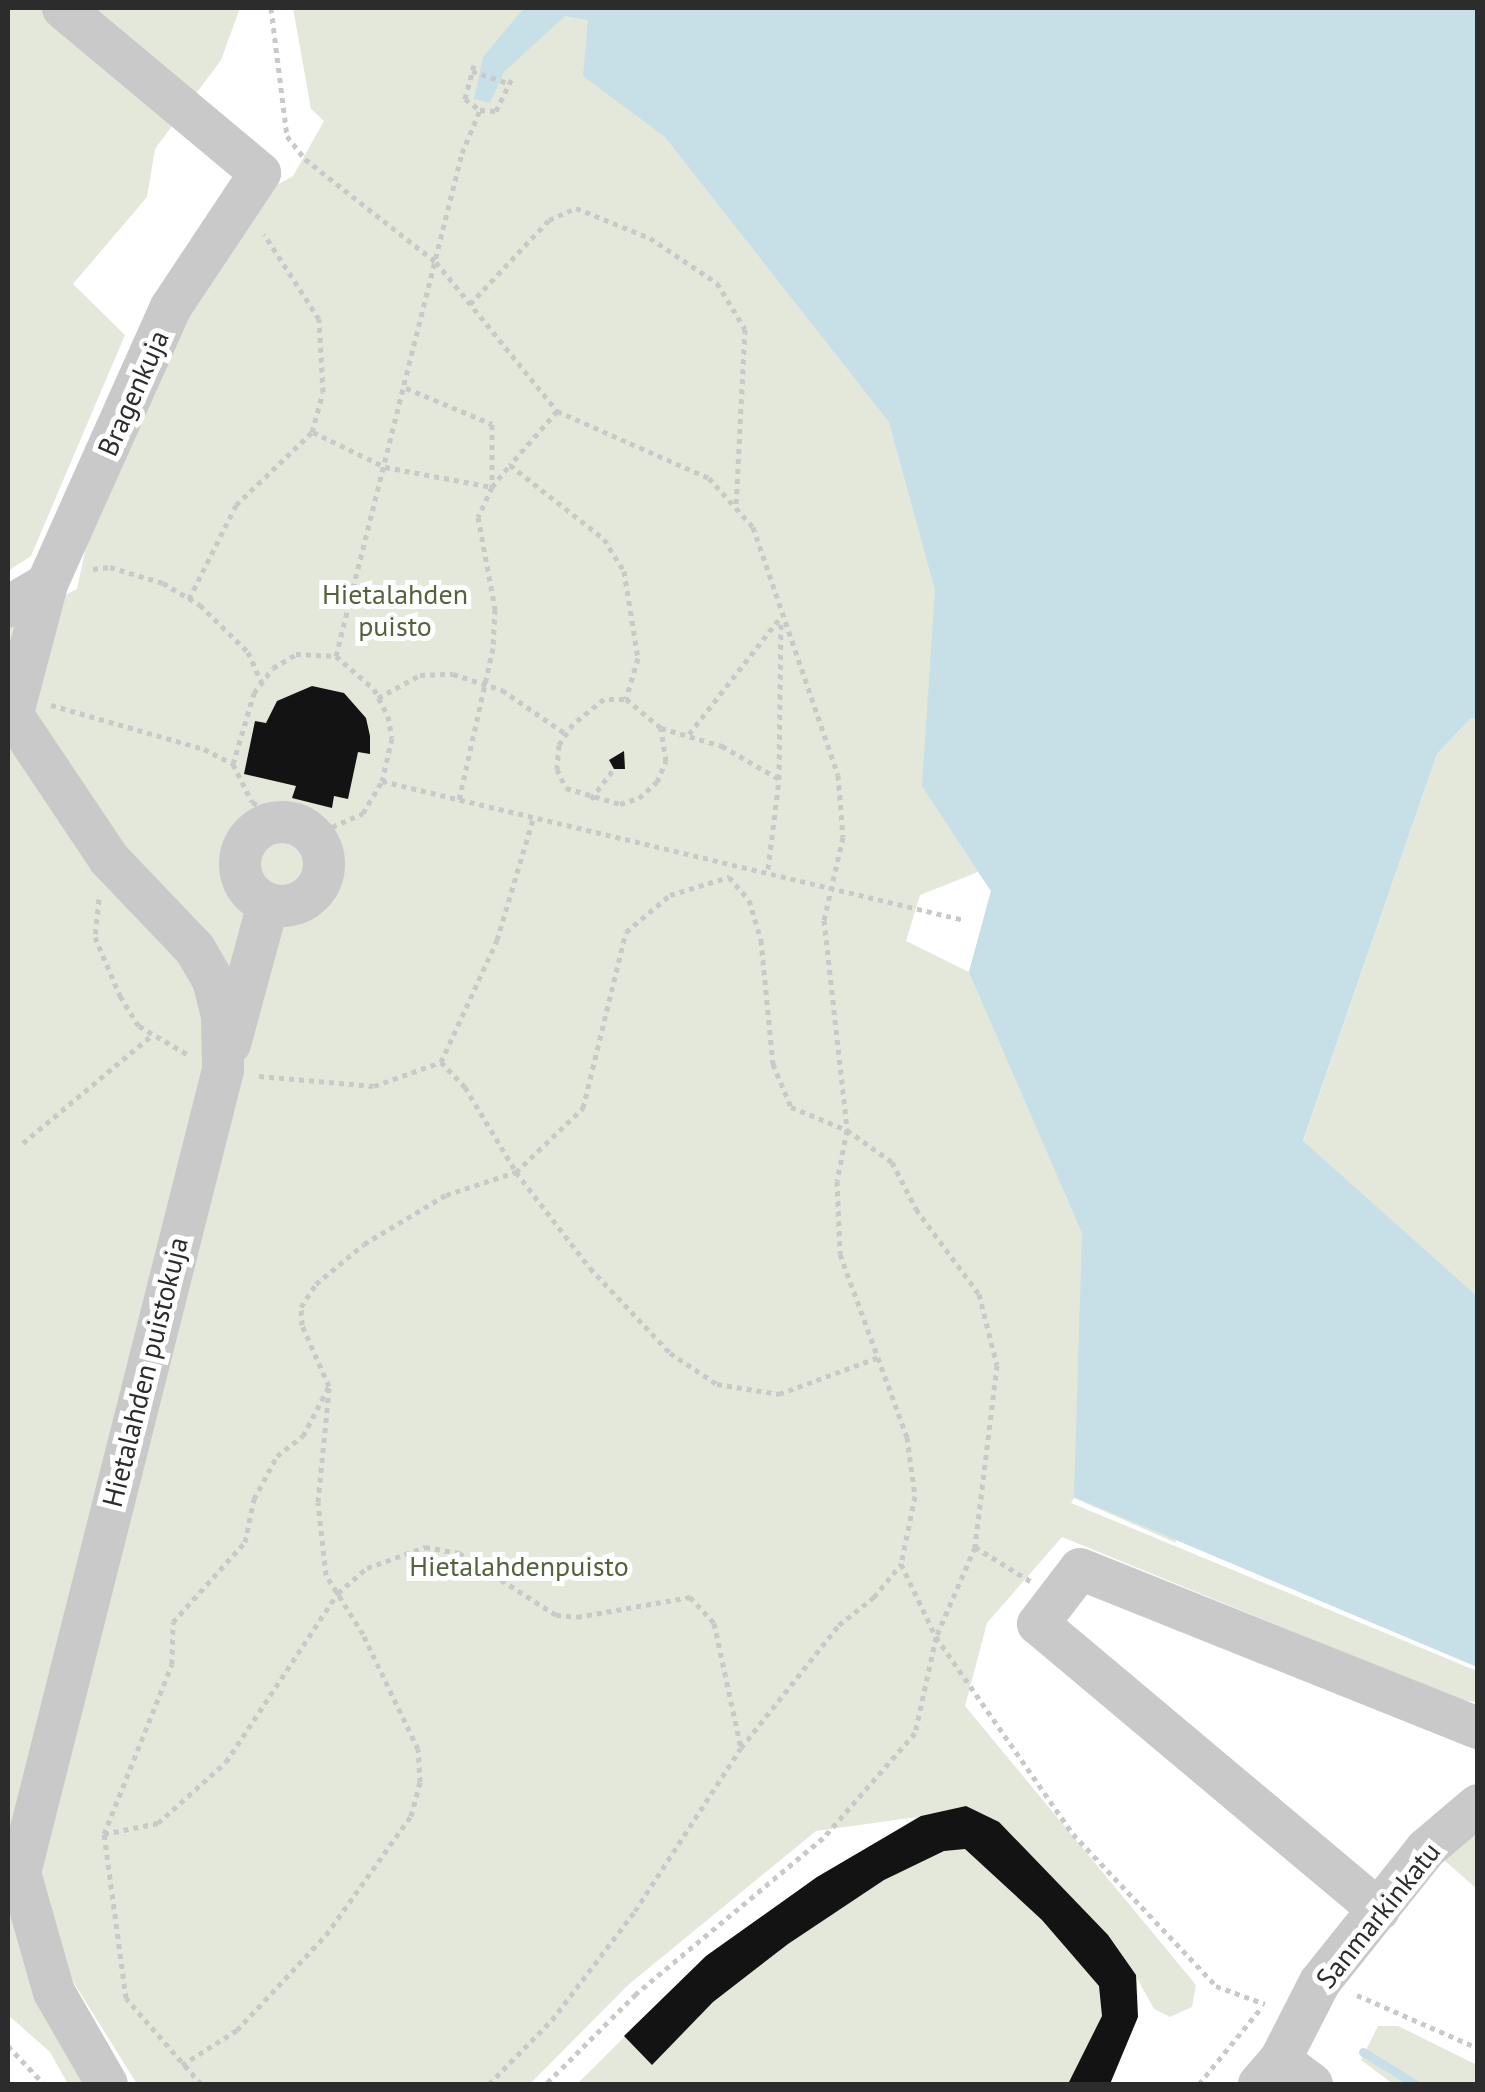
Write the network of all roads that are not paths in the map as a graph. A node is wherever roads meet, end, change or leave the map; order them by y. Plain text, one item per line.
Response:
1 (64, 8) edge
2 (49, 579) junction
3 (8, 606) edge
4 (10, 710) edge
5 (268, 904) junction
6 (223, 1070) junction
7 (1478, 1728) edge
8 (1478, 1805) edge
9 (1379, 1910) junction
10 (1284, 2076) edge
11 (107, 2084) edge

1 - 2 street, Bragenkuja
2 - 3 street
2 - 4 street, Bragenkuja
4 - 6 street, Hietalahden puistokuja
5 - 5 street
5 - 6 street
6 - 11 street, Hietalahden puistokuja
7 - 9 street
8 - 9 street, Sanmarkinkatu
9 - 10 street, Sanmarkinkatu

